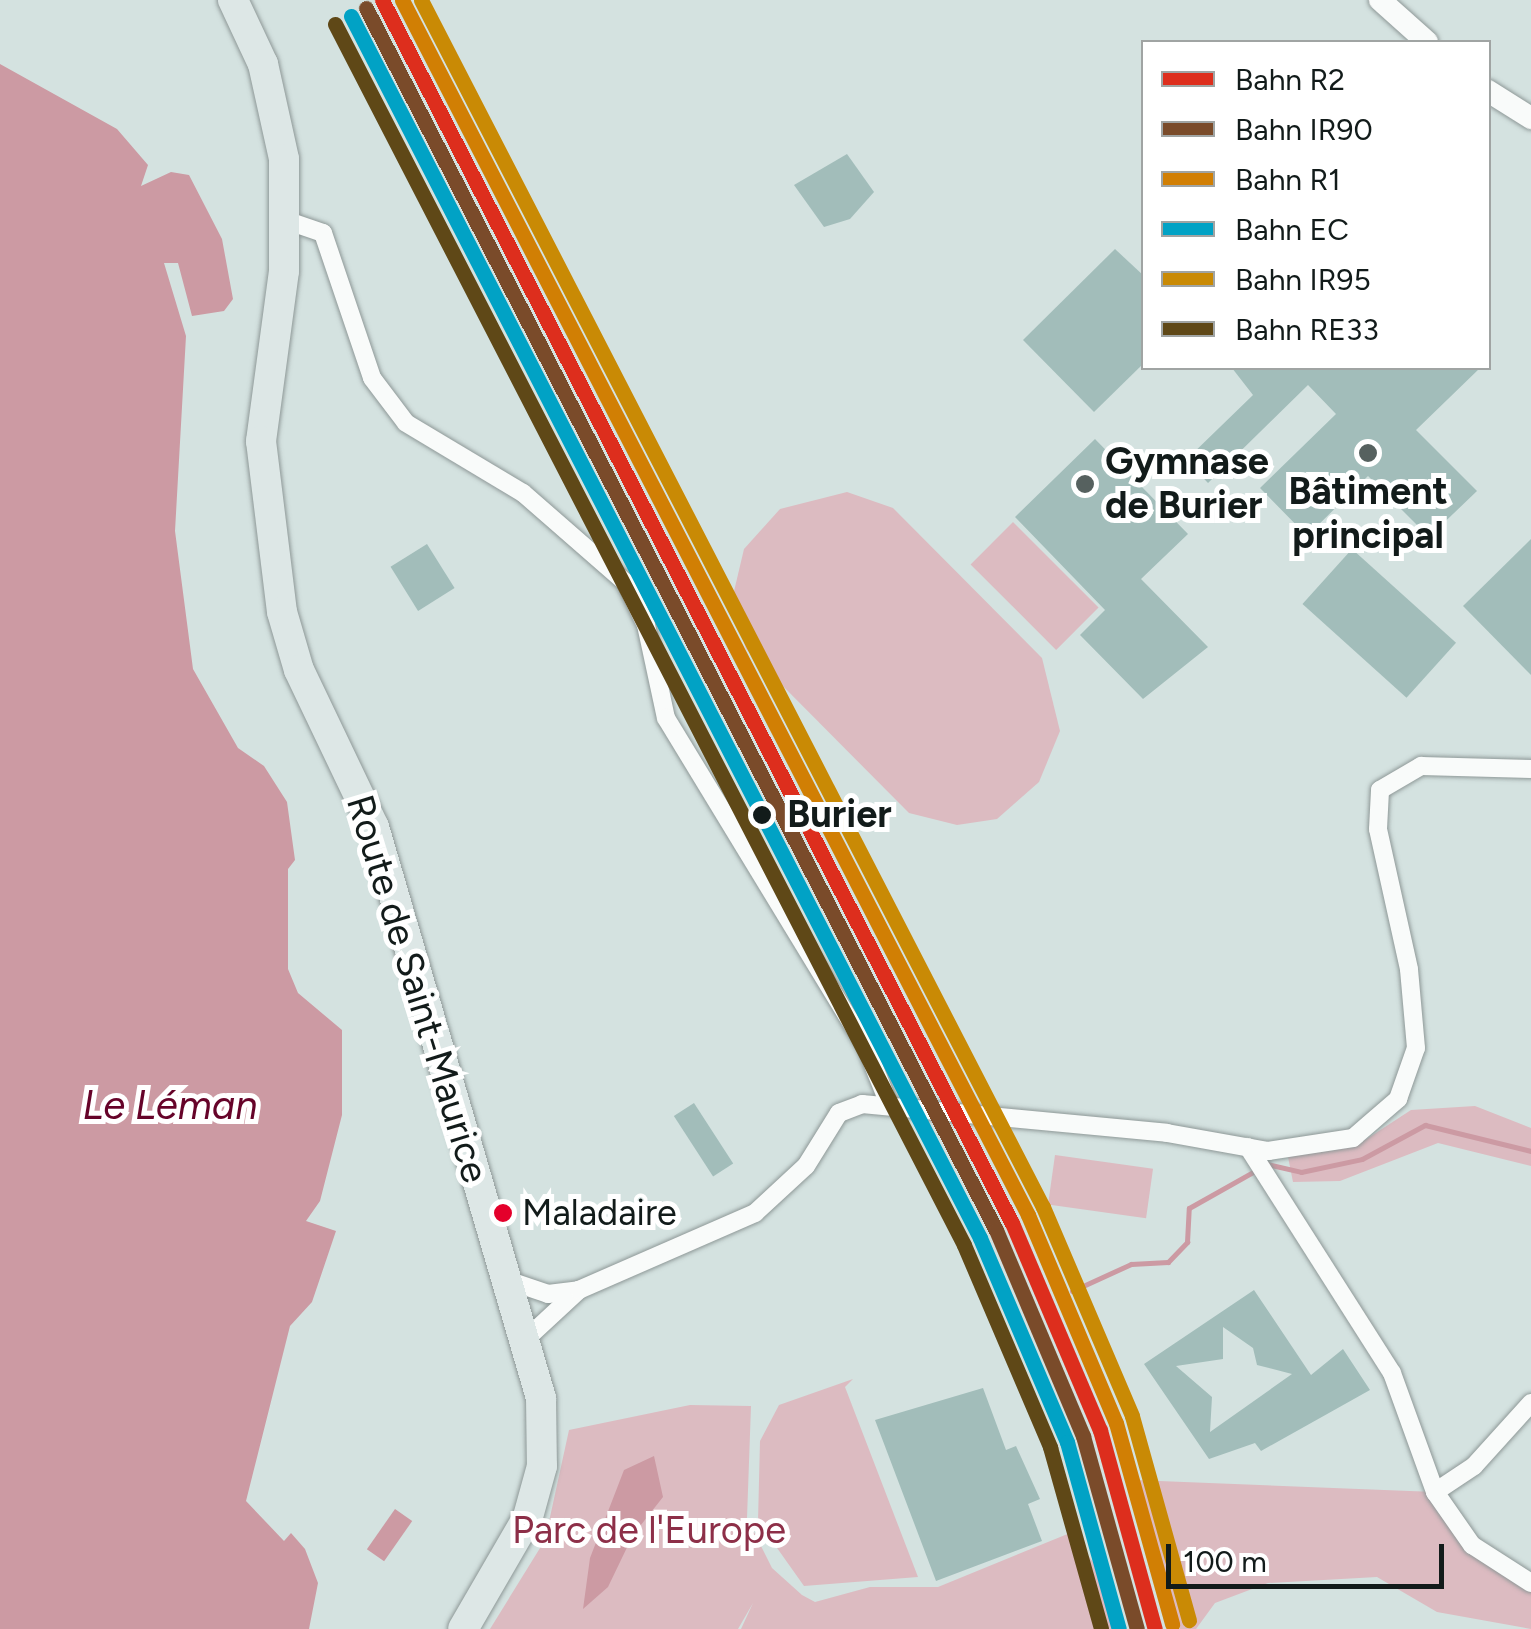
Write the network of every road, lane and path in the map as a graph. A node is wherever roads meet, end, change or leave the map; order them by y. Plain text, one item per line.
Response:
1 (233, 0) edge
2 (1380, 0) edge
3 (1425, 40) edge
4 (1491, 93) edge
5 (1531, 118) edge
6 (288, 222) junction
7 (1531, 769) edge
8 (888, 1102) junction
9 (1252, 1154) junction
10 (504, 1279) junction
11 (579, 1290) junction
12 (525, 1340) junction
13 (1531, 1404) edge
14 (1434, 1492) junction
15 (1531, 1583) edge
16 (463, 1629) edge

1 - 6 main road, Route de Saint-Maurice
2 - 3 street
4 - 5 street
6 - 8 street
6 - 10 main road, Route de Saint-Maurice
7 - 9 street
8 - 9 street
8 - 11 street
9 - 14 street
10 - 11 street
10 - 12 main road, Route de Saint-Maurice
11 - 12 street
12 - 16 main road, Route de Saint-Maurice
13 - 14 street
14 - 15 street

